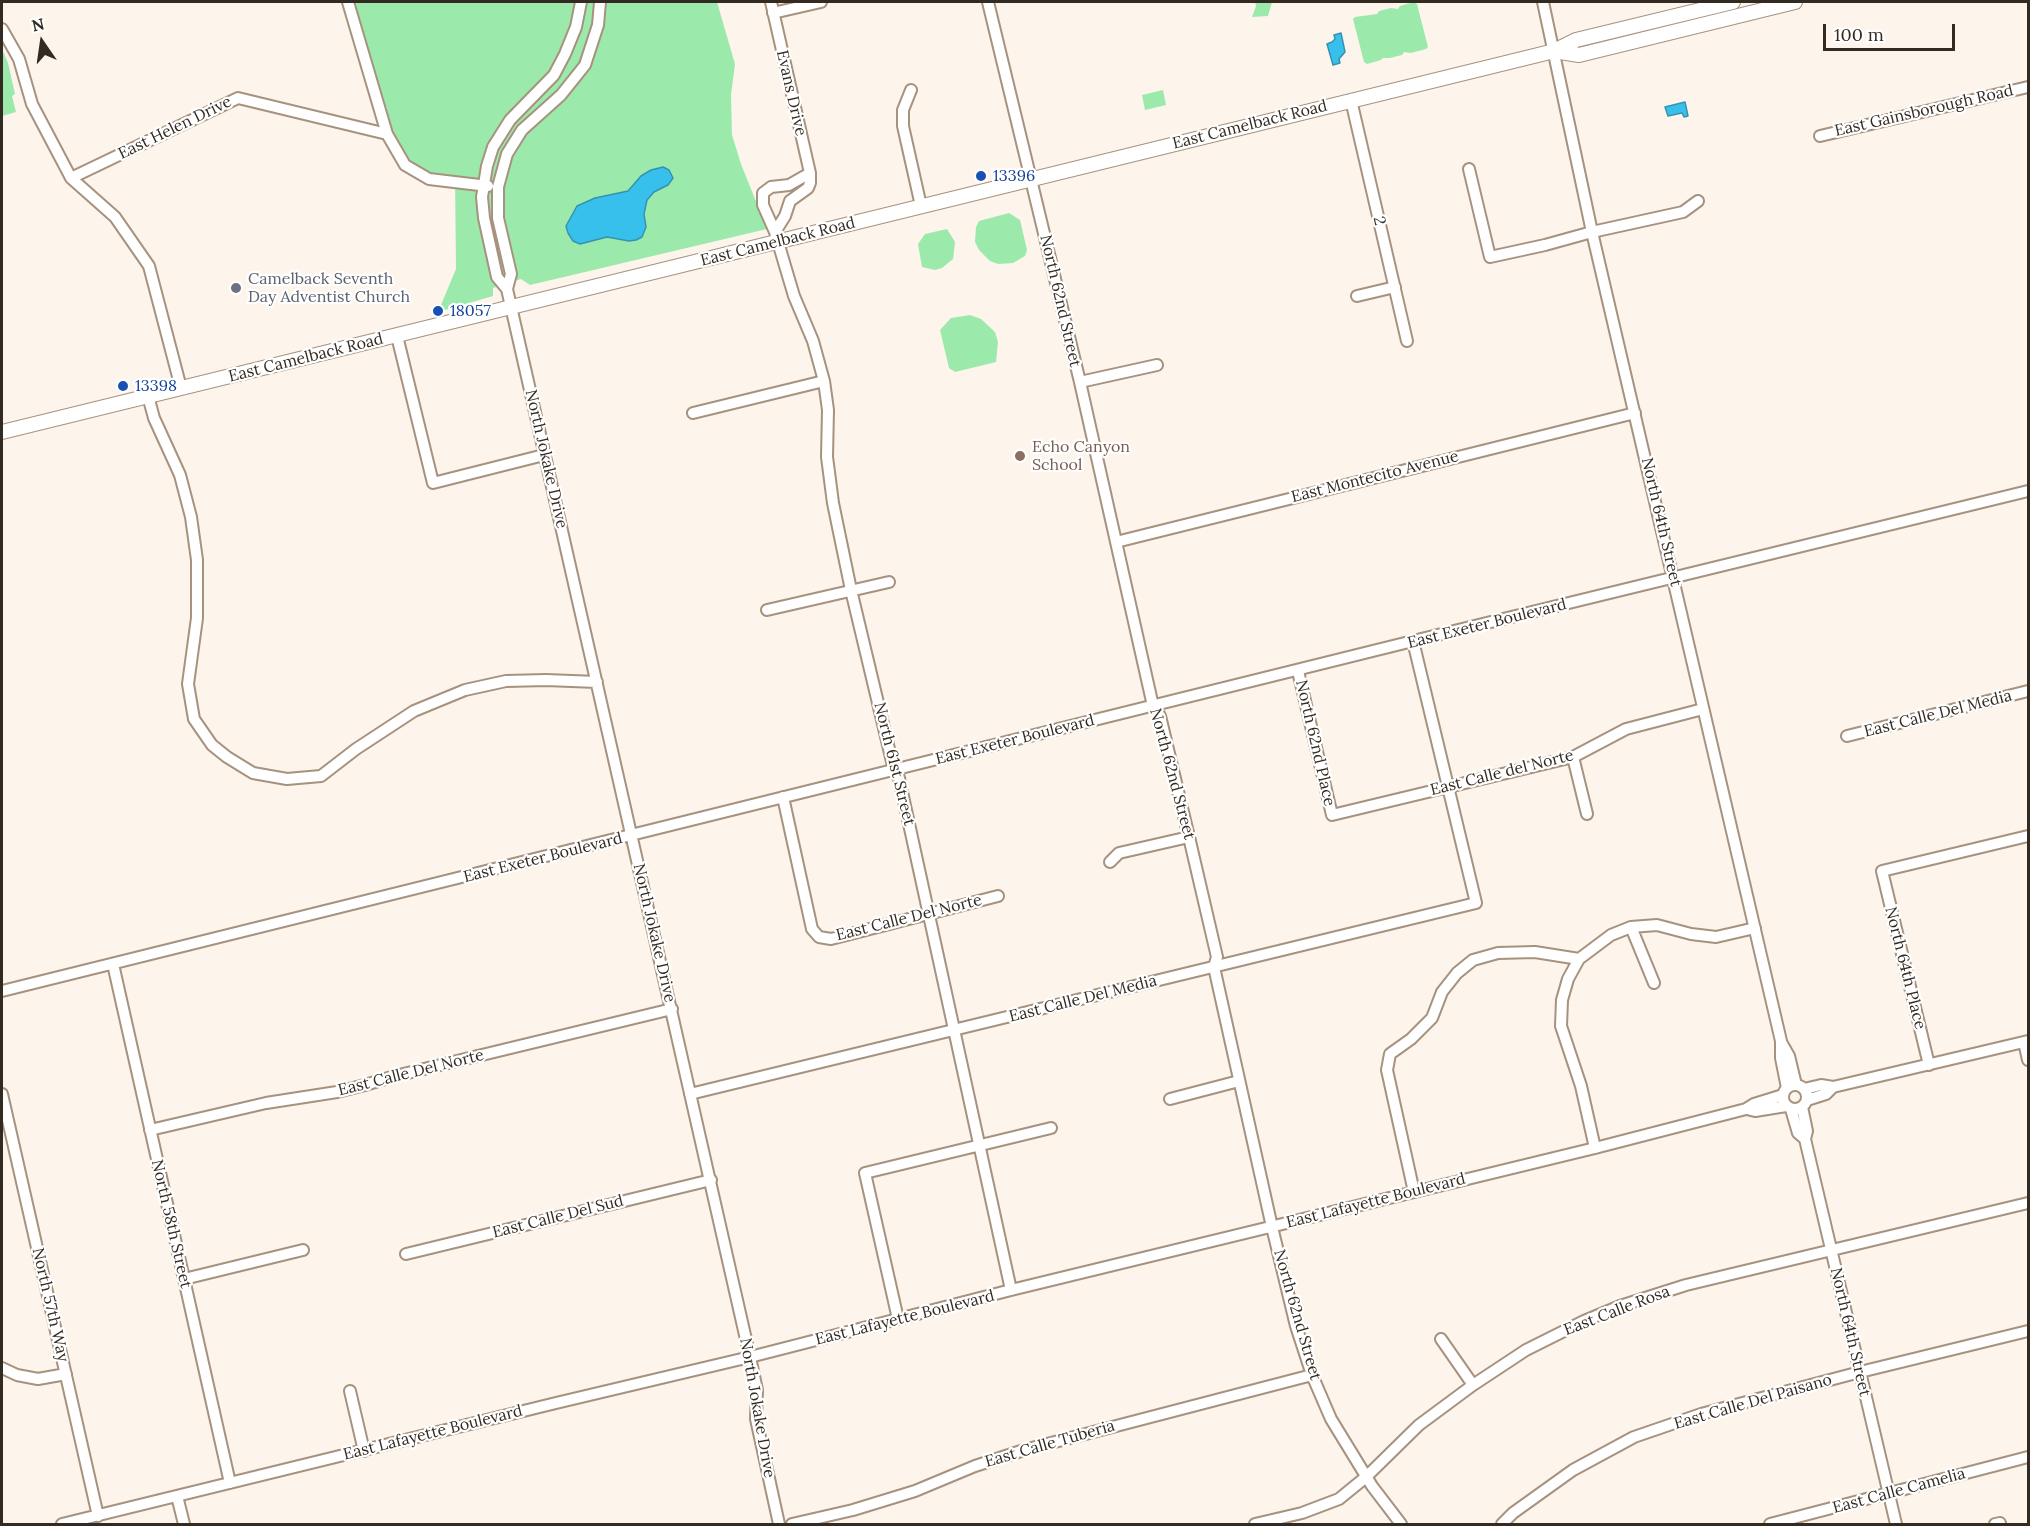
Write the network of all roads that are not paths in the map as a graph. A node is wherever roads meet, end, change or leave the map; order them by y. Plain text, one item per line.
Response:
1 (348, 2) edge
2 (581, 2) edge
3 (600, 2) edge
4 (821, 2) edge
5 (988, 2) edge
6 (1543, 2) edge
7 (1733, 2) edge
8 (1795, 2) edge
9 (772, 7) edge
10 (1708, 8) junction
11 (1713, 23) junction
12 (2, 29) edge
13 (1554, 51) junction
14 (2028, 87) edge
15 (911, 90) dead end
16 (1351, 100) junction
17 (387, 134) junction
18 (1820, 136) dead end
19 (1469, 170) dead end
20 (810, 173) junction
21 (71, 178) junction
22 (1031, 178) junction
23 (484, 185) junction
24 (782, 186) junction
25 (498, 187) junction
26 (790, 201) junction
27 (1698, 201) dead end
28 (921, 206) junction
29 (1592, 232) junction
30 (776, 237) junction
31 (1395, 286) junction
32 (507, 290) junction
33 (1357, 296) dead end
34 (512, 308) junction
35 (397, 336) junction
36 (1407, 341) dead end
37 (1157, 365) dead end
38 (824, 381) junction
39 (1080, 382) junction
40 (181, 388) junction
41 (148, 396) junction
42 (693, 413) dead end
43 (1635, 413) junction
44 (2, 432) edge
45 (544, 455) junction
46 (2028, 491) edge
47 (1116, 542) junction
48 (1674, 579) junction
49 (889, 582) dead end
50 (851, 590) junction
51 (767, 610) dead end
52 (1413, 641) junction
53 (1298, 671) junction
54 (597, 682) junction
55 (2028, 691) edge
56 (1153, 706) junction
57 (1703, 709) junction
58 (1847, 736) dead end
59 (1573, 757) junction
60 (894, 770) junction
61 (1448, 786) junction
62 (783, 797) junction
63 (1587, 814) dead end
64 (1332, 815) joint
65 (632, 836) junction
66 (2028, 836) edge
67 (1189, 837) junction
68 (1110, 862) dead end
69 (998, 896) dead end
70 (929, 914) junction
71 (1631, 927) junction
72 (1755, 928) junction
73 (1578, 958) junction
74 (113, 964) junction
75 (1214, 967) junction
76 (1654, 983) dead end
77 (2, 991) edge
78 (672, 1009) junction
79 (954, 1030) junction
80 (2026, 1041) edge
81 (2028, 1060) edge
82 (1929, 1065) junction
83 (1239, 1081) junction
84 (2, 1094) edge
85 (690, 1094) junction
86 (1794, 1097) junction
87 (1170, 1099) dead end
88 (1051, 1128) dead end
89 (150, 1130) junction
90 (978, 1146) junction
91 (1595, 1148) junction
92 (711, 1180) junction
93 (1414, 1192) junction
94 (2028, 1203) edge
95 (1272, 1227) junction
96 (1831, 1249) junction
97 (303, 1250) dead end
98 (405, 1254) dead end
99 (184, 1279) junction
100 (1011, 1290) junction
101 (898, 1319) junction
102 (2028, 1331) edge
103 (1441, 1339) dead end
104 (750, 1357) junction
105 (2, 1368) edge
106 (1860, 1372) junction
107 (66, 1374) junction
108 (1312, 1375) junction
109 (1473, 1385) junction
110 (350, 1391) dead end
111 (364, 1451) junction
112 (2028, 1457) edge
113 (1366, 1477) junction
114 (230, 1483) junction
115 (1889, 1494) junction
116 (177, 1496) junction
117 (98, 1516) junction
118 (62, 1524) edge
119 (184, 1524) edge
120 (779, 1524) edge
121 (792, 1524) edge
122 (1254, 1524) edge
123 (1401, 1524) edge
124 (1502, 1524) edge
125 (1770, 1524) edge
126 (1896, 1524) edge

1 - 17 street
2 - 23 street
3 - 25 street
4 - 9 street, Evans Drive
5 - 22 street, North 62nd Street
6 - 13 street, North 64th Street
7 - 10 main road, East Camelback Road
8 - 11 main road, East Camelback Road
9 - 20 street, Evans Drive
10 - 11 main road
10 - 13 main road, East Camelback Road
11 - 13 main road, East Camelback Road
12 - 21 street
13 - 16 main road, East Camelback Road
13 - 29 street, North 64th Street
14 - 18 street, East Gainsborough Road
15 - 28 street
16 - 22 main road, East Camelback Road
16 - 31 street, 2
17 - 21 street, East Helen Drive
17 - 23 street
19 - 29 street
20 - 24 street
20 - 26 street
21 - 40 street
22 - 28 main road, East Camelback Road
22 - 39 street, North 62nd Street
23 - 25 street
23 - 32 street
24 - 26 street
24 - 30 street
25 - 32 street
26 - 30 street
27 - 29 street
28 - 30 main road, East Camelback Road
29 - 43 street, North 64th Street
30 - 34 main road, East Camelback Road
30 - 38 street, North 61st Street
31 - 33 street
31 - 36 street, 2
32 - 34 street, North Jokake Drive
34 - 35 main road, East Camelback Road
34 - 45 street, North Jokake Drive
35 - 40 main road, East Camelback Road
35 - 45 street
37 - 39 street
38 - 42 street
38 - 50 street, North 61st Street
39 - 47 street, North 62nd Street
40 - 41 main road, East Camelback Road
41 - 44 main road, East Camelback Road
41 - 54 street
43 - 47 street, East Montecito Avenue
43 - 48 street, North 64th Street
45 - 54 street, North Jokake Drive
46 - 48 street, East Exeter Boulevard
47 - 56 street, North 62nd Street
48 - 52 street, East Exeter Boulevard
48 - 57 street, North 64th Street
49 - 50 street
50 - 51 street
50 - 60 street, North 61st Street
52 - 53 street, East Exeter Boulevard
52 - 61 street
53 - 56 street, East Exeter Boulevard
53 - 64 street, North 62nd Place
54 - 65 street, North Jokake Drive
55 - 58 street, East Calle Del Media
56 - 60 street, East Exeter Boulevard
56 - 67 street, North 62nd Street
57 - 59 street, East Calle del Norte
57 - 72 street, North 64th Street
59 - 61 street, East Calle del Norte
59 - 63 street
60 - 62 street, East Exeter Boulevard
60 - 70 street, North 61st Street
61 - 64 street, East Calle del Norte
61 - 75 street, East Calle Del Media
62 - 65 street, East Exeter Boulevard
62 - 70 street, East Calle Del Norte
65 - 74 street, East Exeter Boulevard
65 - 78 street, North Jokake Drive
66 - 82 street, North 64th Place
67 - 68 street
67 - 75 street, North 62nd Street
69 - 70 street, East Calle Del Norte
70 - 79 street, North 61st Street
71 - 72 street
71 - 73 street
71 - 76 street
72 - 86 street, North 64th Street
73 - 91 street
73 - 93 street
74 - 77 street, East Exeter Boulevard
74 - 89 street, North 58th Street
75 - 79 street, East Calle Del Media
75 - 83 street, North 62nd Street
78 - 85 street, North Jokake Drive
78 - 89 street, East Calle Del Norte
79 - 85 street, East Calle Del Media
79 - 90 street, North 61st Street
80 - 81 street
80 - 82 street, East Lafayette Boulevard
82 - 86 street, East Lafayette Boulevard
83 - 87 street
83 - 95 street, North 62nd Street
84 - 107 street, North 57th Way
85 - 92 street, North Jokake Drive
86 - 91 street, East Lafayette Boulevard
86 - 96 street, North 64th Street
88 - 90 street
89 - 99 street, North 58th Street
90 - 100 street, North 61st Street
90 - 101 street
91 - 93 street, East Lafayette Boulevard
92 - 98 street, East Calle Del Sud
92 - 104 street, North Jokake Drive
93 - 95 street, East Lafayette Boulevard
94 - 96 street, East Calle Rosa
95 - 100 street, East Lafayette Boulevard
95 - 108 street, North 62nd Street
96 - 106 street, North 64th Street
96 - 109 street, East Calle Rosa
97 - 99 street
99 - 114 street, North 58th Street
100 - 101 street, East Lafayette Boulevard
101 - 104 street, East Lafayette Boulevard
102 - 106 street, East Calle Del Paisano
103 - 109 street
104 - 111 street, East Lafayette Boulevard
104 - 120 street, North Jokake Drive
105 - 107 street
106 - 115 street, North 64th Street
106 - 124 street, East Calle Del Paisano
107 - 117 street, North 57th Way
108 - 113 street, North 62nd Street
108 - 121 street, East Calle Tuberia
109 - 113 street, East Calle Rosa
110 - 111 street
111 - 114 street, East Lafayette Boulevard
112 - 115 street, East Calle Camelia
113 - 122 street, East Calle Rosa
113 - 123 street, North 62nd Street
114 - 116 street, East Lafayette Boulevard
115 - 125 street, East Calle Camelia
115 - 126 street, North 64th Street
116 - 117 street, East Lafayette Boulevard
116 - 119 street
117 - 118 street, East Lafayette Boulevard

